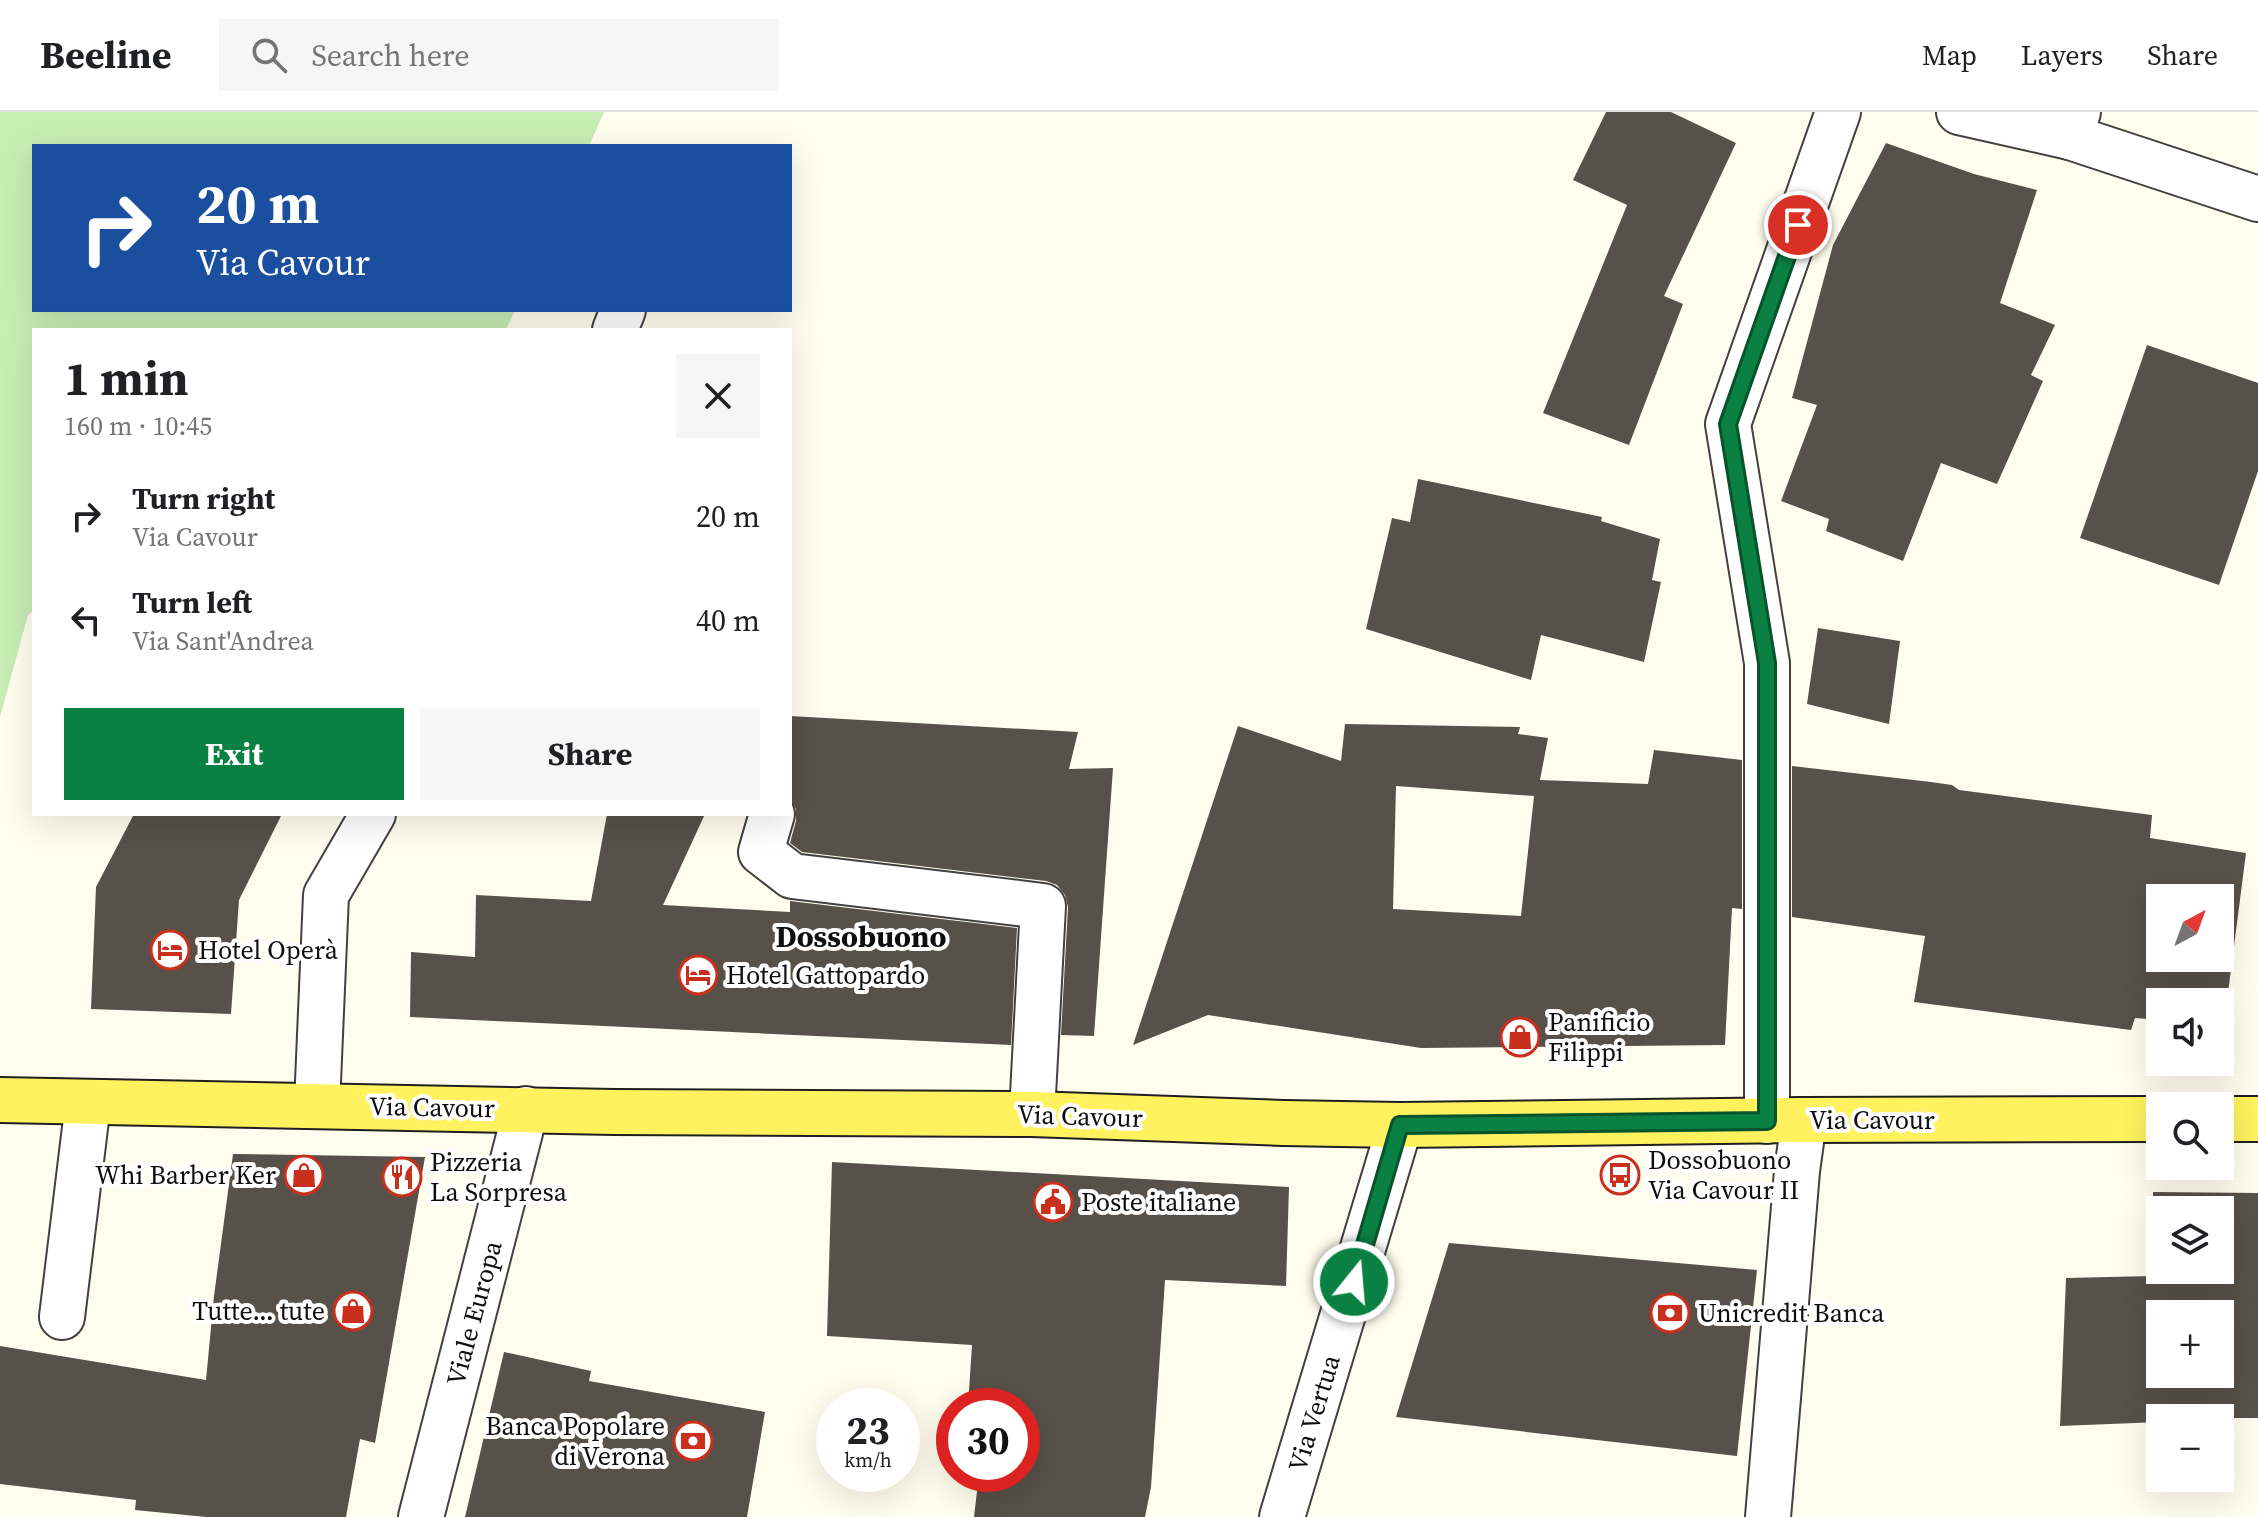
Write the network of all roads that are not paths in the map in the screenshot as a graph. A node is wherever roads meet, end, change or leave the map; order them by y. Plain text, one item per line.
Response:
1 (1838, 112) edge
2 (1959, 112) edge
3 (2074, 125) edge
4 (2258, 199) edge
5 (372, 816) edge
6 (771, 816) edge
7 (0, 1100) edge
8 (88, 1103) junction
9 (317, 1105) junction
10 (526, 1109) junction
11 (1032, 1114) junction
12 (2146, 1119) edge
13 (2234, 1119) edge
14 (2258, 1119) edge
15 (1785, 1120) junction
16 (1400, 1125) junction
17 (62, 1317) dead end
18 (421, 1517) edge
19 (1282, 1517) edge
20 (1768, 1517) edge

1 - 15 street
2 - 3 street
3 - 4 street
5 - 9 street
6 - 11 street
7 - 8 main road, Via Cavour
8 - 9 main road, Via Cavour
8 - 17 street
9 - 10 main road, Via Cavour
10 - 11 main road, Via Cavour
10 - 18 street, Viale Europa
11 - 16 main road, Via Cavour
12 - 15 main road, Via Cavour
13 - 14 main road
15 - 16 main road, Via Cavour
15 - 20 street
16 - 19 street, Via Vertua

